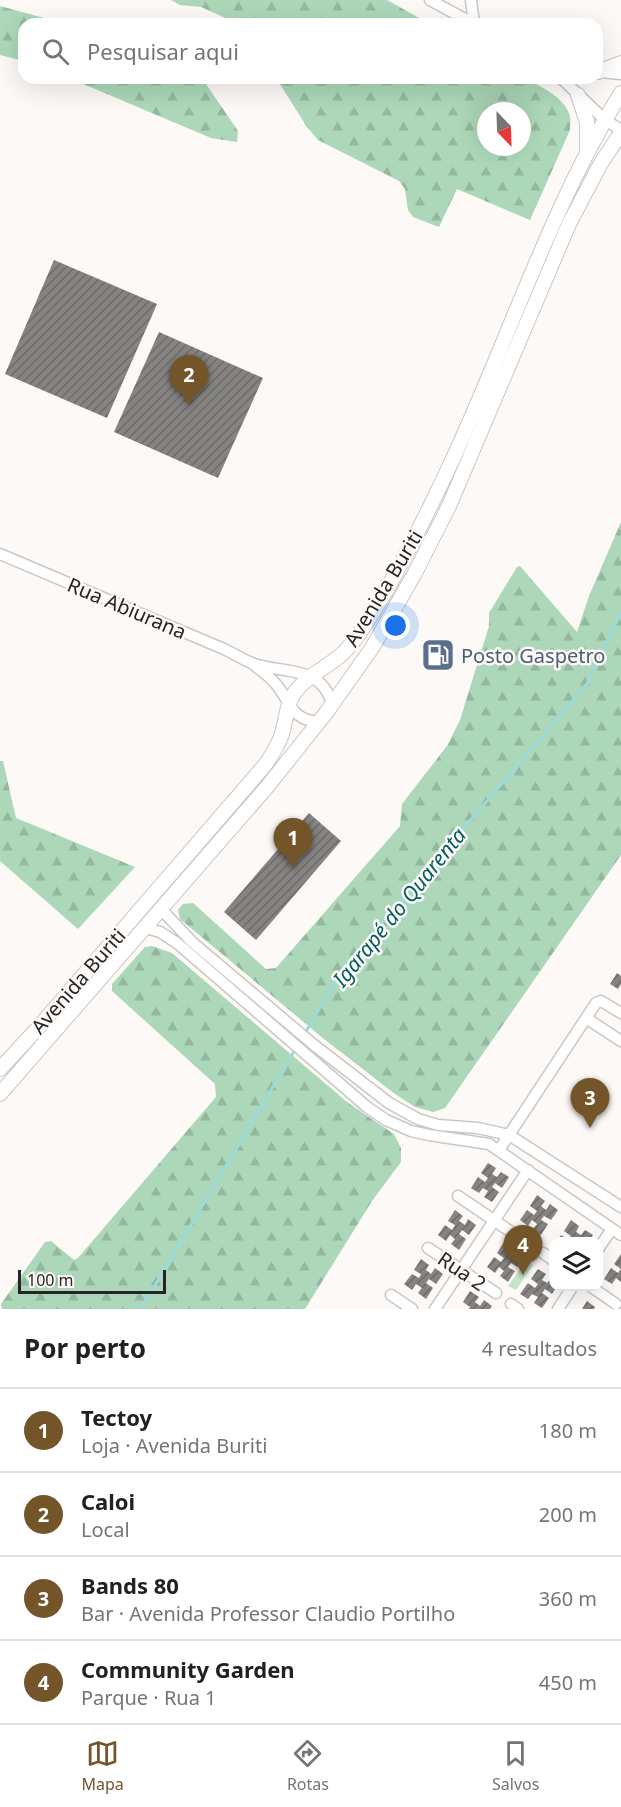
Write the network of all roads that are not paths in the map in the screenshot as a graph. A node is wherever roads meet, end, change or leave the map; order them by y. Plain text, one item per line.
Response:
1 (430, 0) edge
2 (471, 0) edge
3 (463, 18) edge
4 (473, 18) edge
5 (621, 63) edge
6 (603, 70) edge
7 (603, 72) edge
8 (621, 74) edge
9 (567, 84) edge
10 (621, 93) edge
11 (578, 95) junction
12 (605, 120) junction
13 (621, 131) edge
14 (587, 153) junction
15 (0, 554) edge
16 (253, 663) junction
17 (312, 676) junction
18 (289, 705) junction
19 (332, 705) junction
20 (319, 722) junction
21 (162, 909) junction
22 (146, 928) junction
23 (621, 1013) edge
24 (586, 1018) junction
25 (286, 1028) junction
26 (621, 1041) edge
27 (310, 1048) junction
28 (0, 1068) edge
29 (0, 1094) edge
30 (509, 1135) junction
31 (499, 1149) junction
32 (528, 1170) junction
33 (573, 1175) junction
34 (592, 1188) junction
35 (560, 1192) junction
36 (458, 1196) dead end
37 (579, 1206) junction
38 (621, 1208) edge
39 (494, 1221) junction
40 (617, 1232) edge
41 (603, 1245) edge
42 (532, 1246) dead end
43 (428, 1248) dead end
44 (543, 1253) dead end
45 (549, 1257) edge
46 (461, 1270) junction
47 (570, 1291) edge
48 (597, 1291) edge
49 (496, 1293) dead end
50 (391, 1295) dead end
51 (616, 1304) dead end
52 (412, 1309) edge
53 (435, 1309) edge
54 (558, 1309) edge

1 - 3 street
2 - 4 street
5 - 6 main road
7 - 8 street
9 - 11 street
10 - 12 main road, Avenida Buriti
11 - 12 street
11 - 14 main road
12 - 13 street
12 - 14 main road, Avenida Buriti
13 - 19 main road, Avenida Buriti
14 - 17 main road, Avenida Buriti
15 - 16 street, Rua Abiurana
16 - 17 street, Rua Abiurana
16 - 18 street, Rua Abiurana
17 - 18 main road, Avenida Buriti
17 - 19 street
18 - 20 street, Rua Abiurana
18 - 28 main road, Avenida Buriti
19 - 20 main road, Avenida Buriti
20 - 21 main road, Avenida Buriti
21 - 22 main road, Avenida Buriti
21 - 25 street
22 - 25 street
22 - 29 main road, Avenida Buriti
23 - 24 street
24 - 26 street
24 - 30 street
25 - 27 street
27 - 30 street
27 - 31 street
30 - 31 street
30 - 33 street
31 - 32 street
32 - 35 street
32 - 39 street
33 - 34 street
33 - 35 street
34 - 37 street
34 - 38 street
35 - 37 street
36 - 39 street
37 - 40 street
39 - 42 street
39 - 46 street
40 - 41 street
43 - 46 street, Rua 2
44 - 45 street
46 - 49 street, Rua 2
46 - 53 street
47 - 54 street
48 - 51 street
50 - 52 street

